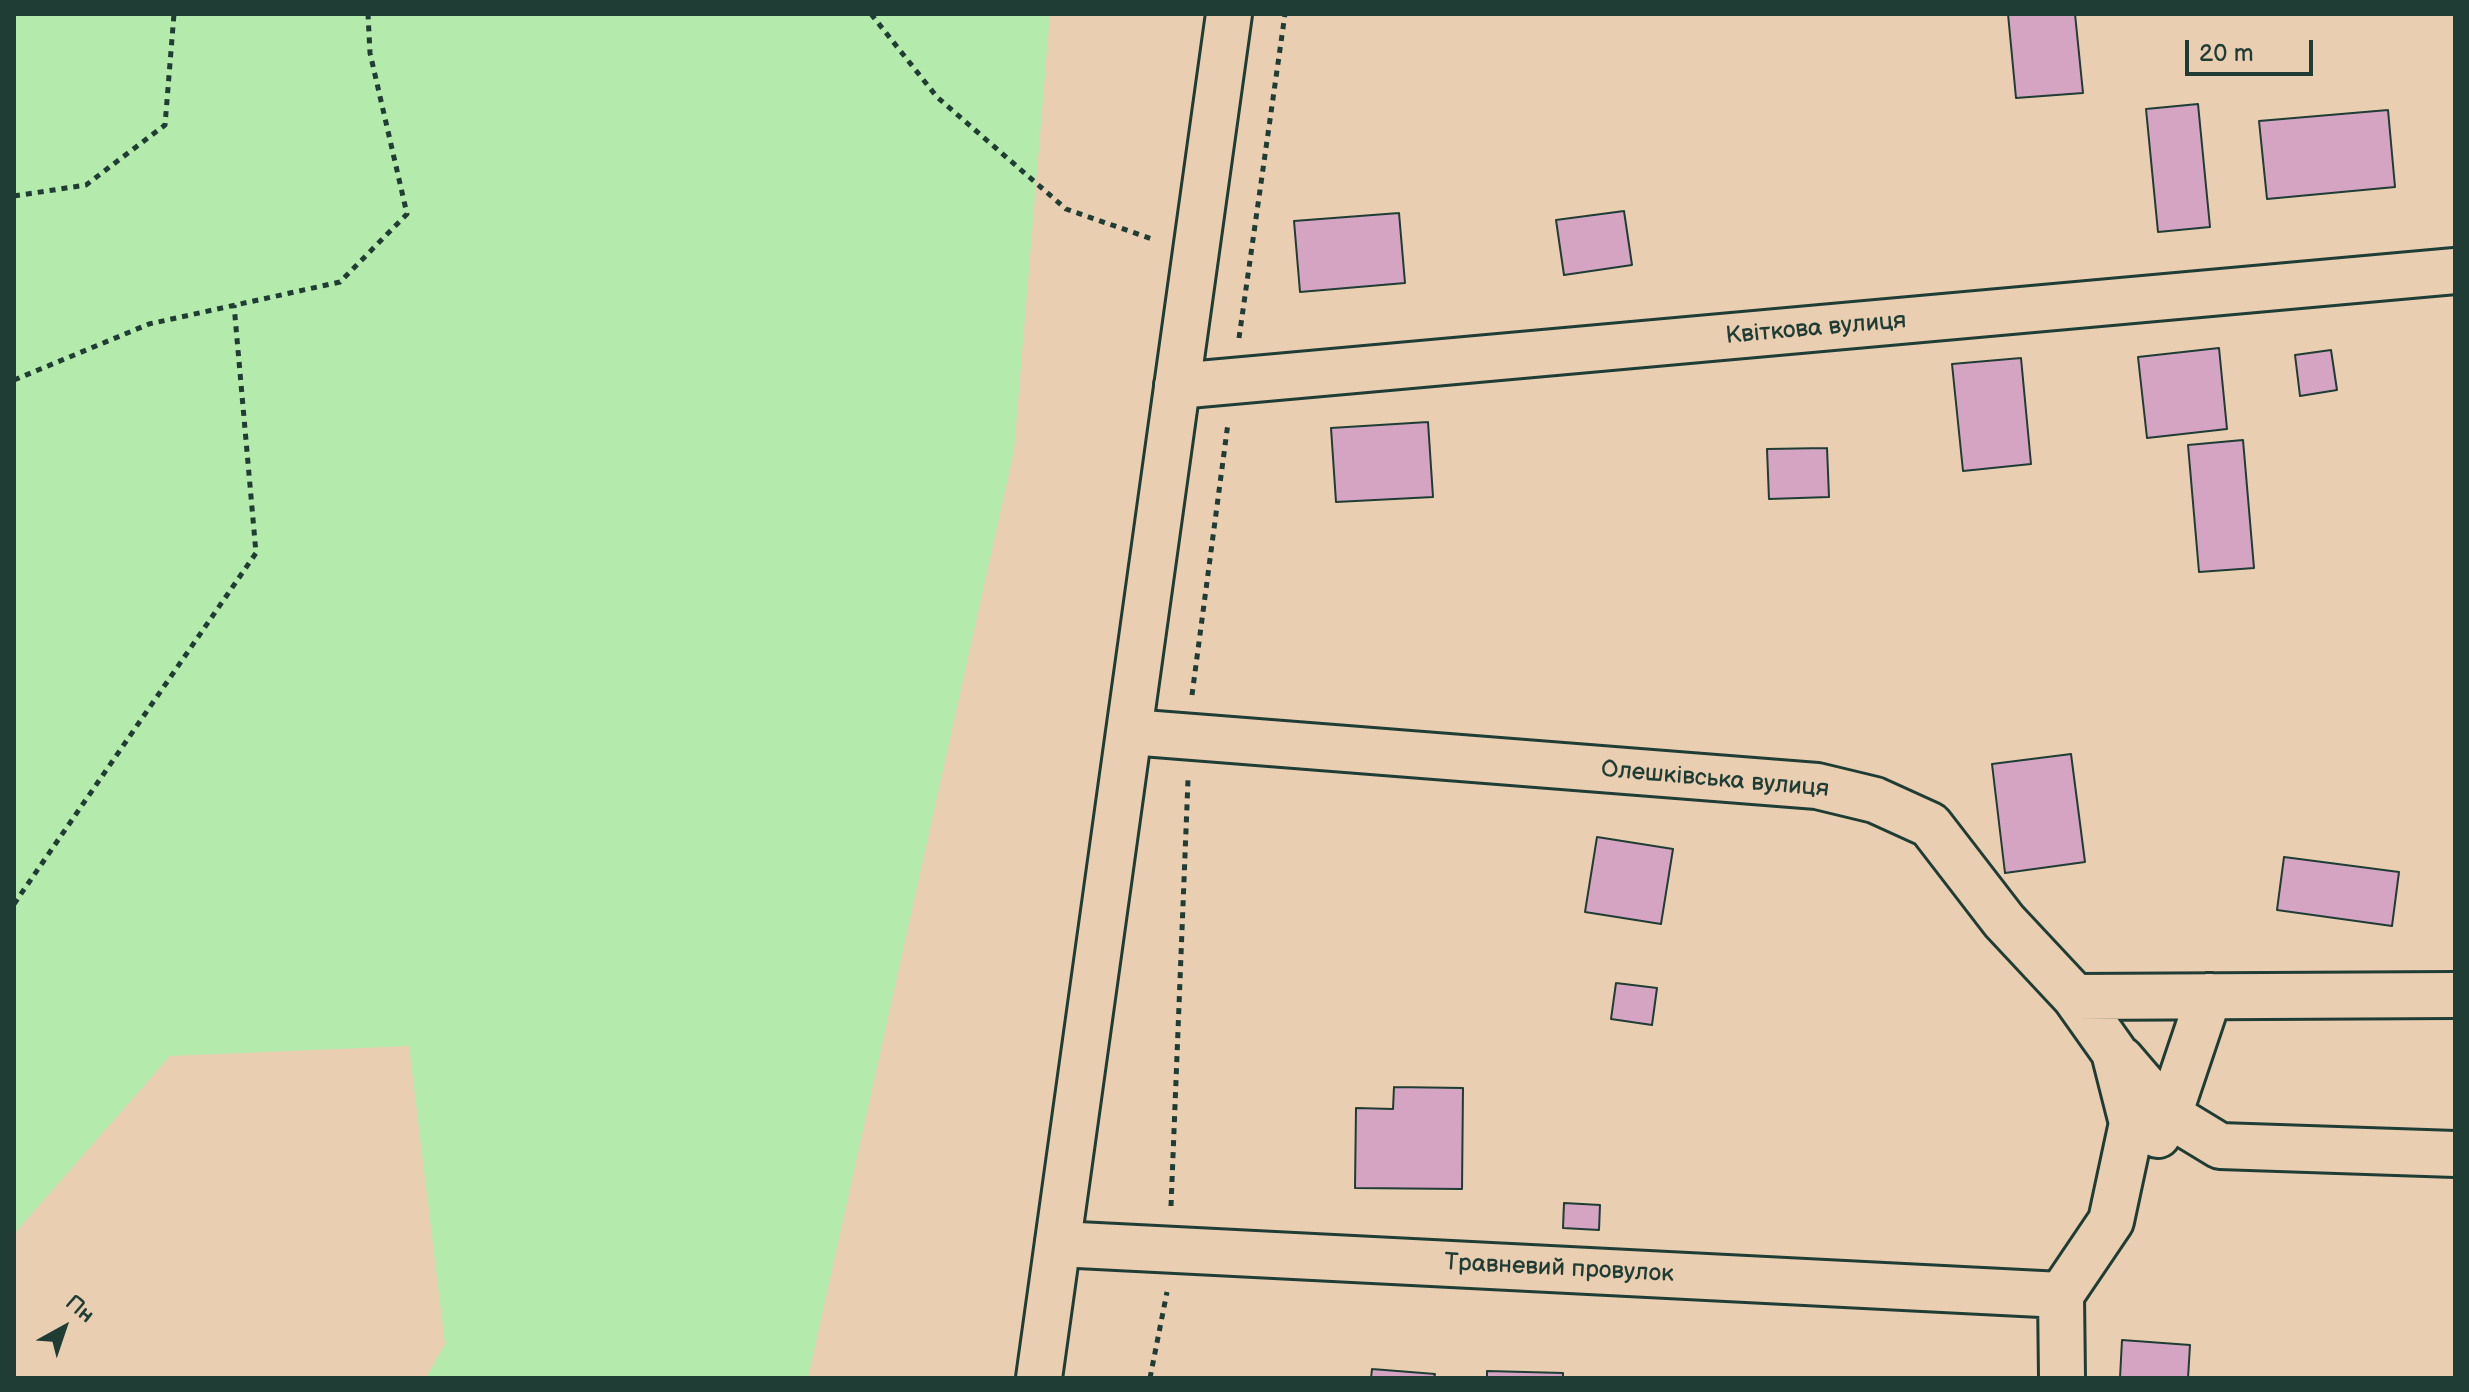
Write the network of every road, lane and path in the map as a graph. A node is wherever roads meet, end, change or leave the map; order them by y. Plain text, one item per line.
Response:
1 (174, 14) edge
2 (368, 14) edge
3 (871, 14) edge
4 (1229, 14) edge
5 (14, 196) edge
6 (1196, 255) junction
7 (2455, 271) edge
8 (234, 305) junction
9 (14, 380) edge
10 (1177, 386) junction
11 (1130, 732) junction
12 (14, 904) edge
13 (2455, 995) edge
14 (2209, 996) junction
15 (2075, 997) junction
16 (2114, 1052) junction
17 (2169, 1115) junction
18 (2455, 1154) edge
19 (2111, 1221) junction
20 (1058, 1244) junction
21 (2061, 1295) junction
22 (1039, 1378) edge
23 (2062, 1378) edge

1 - 5 path
2 - 8 path
3 - 6 path
4 - 6 main road
6 - 10 main road
7 - 10 main road, Квіткова вулиця
8 - 9 path
8 - 12 path
10 - 11 main road
11 - 15 main road, Олешківська вулиця
11 - 20 main road
13 - 14 main road
14 - 15 main road
14 - 17 main road
15 - 16 main road, Олешківська вулиця
16 - 17 main road, Олешківська вулиця
16 - 19 main road
17 - 18 main road, Олешківська вулиця
17 - 19 main road
19 - 21 main road
20 - 21 main road, Травневий провулок
20 - 22 main road
21 - 23 main road

